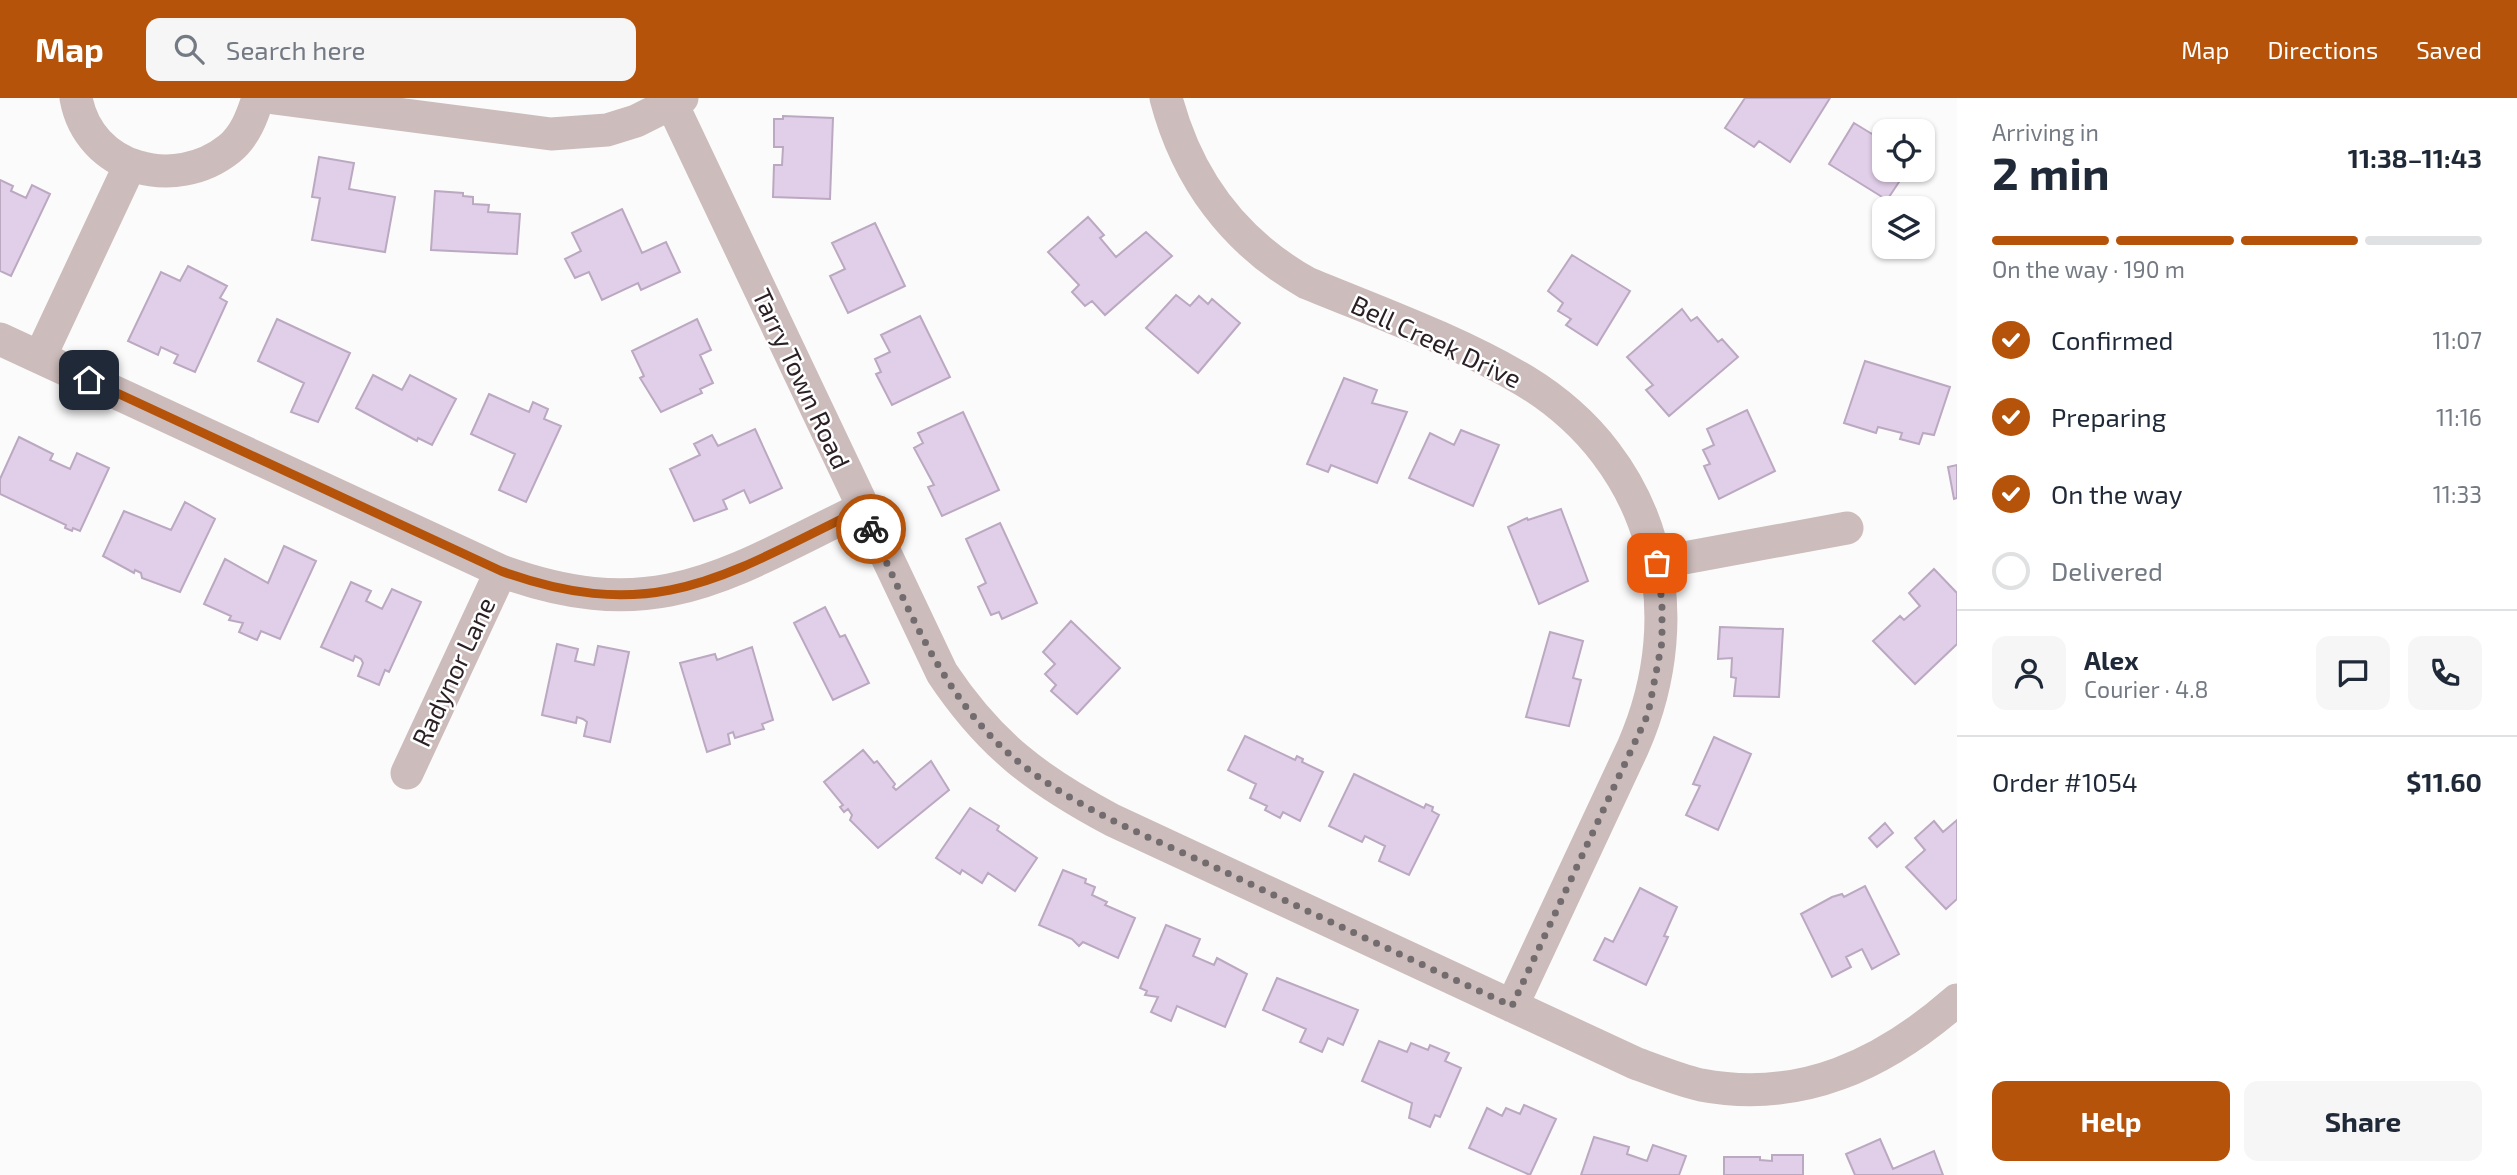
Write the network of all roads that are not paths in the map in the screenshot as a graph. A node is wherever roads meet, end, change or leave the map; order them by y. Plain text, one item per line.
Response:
1 (76, 98) edge
2 (258, 98) edge
3 (274, 98) edge
4 (1166, 98) edge
5 (677, 101) edge
6 (130, 165) junction
7 (0, 339) edge
8 (40, 358) junction
9 (862, 509) junction
10 (1847, 528) dead end
11 (1657, 563) junction
12 (501, 571) junction
13 (407, 773) dead end
14 (1957, 1000) edge
15 (1512, 1006) junction

1 - 6 street
2 - 6 street
3 - 5 street
4 - 11 street, Bell Creek Drive
5 - 9 street, Tarry Town Road
6 - 8 street
7 - 8 street
8 - 12 street
9 - 12 street
9 - 15 street, Tarry Town Road
10 - 11 street
11 - 15 street, Bell Creek Drive
12 - 13 street, Radynor Lane
14 - 15 street, Tarry Town Road

